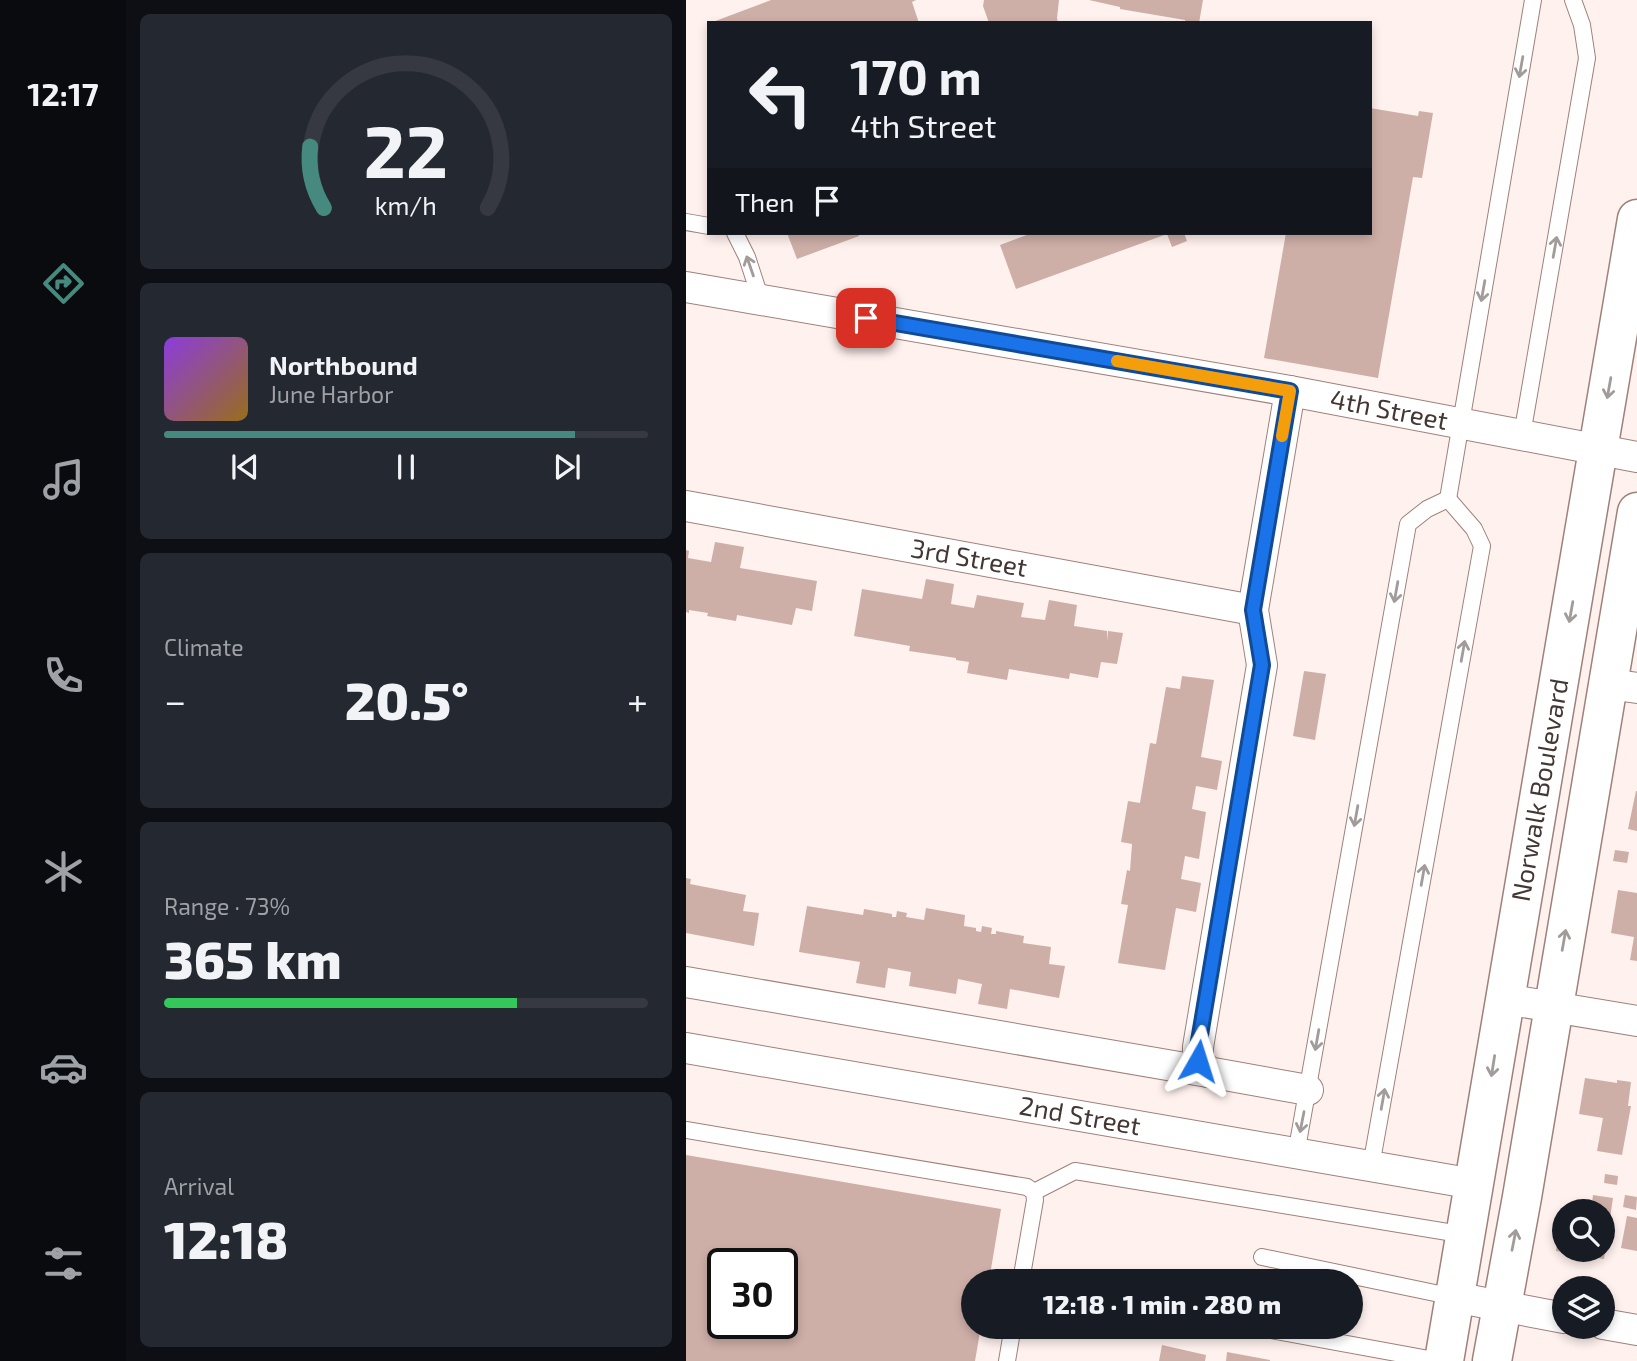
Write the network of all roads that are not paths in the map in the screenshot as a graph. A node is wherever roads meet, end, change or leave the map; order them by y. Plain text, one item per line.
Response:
1 (1533, 0) edge
2 (1573, 0) edge
3 (1637, 219) edge
4 (686, 222) edge
5 (707, 226) edge
6 (736, 235) edge
7 (686, 287) edge
8 (761, 300) junction
9 (1629, 322) edge
10 (1290, 391) junction
11 (1461, 424) junction
12 (1522, 435) junction
13 (1598, 449) junction
14 (1637, 457) edge
15 (1448, 499) junction
16 (686, 506) edge
17 (1637, 512) edge
18 (1253, 610) junction
19 (1623, 686) edge
20 (686, 982) edge
21 (1505, 999) junction
22 (1553, 1007) junction
23 (1637, 1021) edge
24 (686, 1048) edge
25 (1208, 1072) junction
26 (1308, 1090) junction
27 (686, 1130) edge
28 (1296, 1154) junction
29 (1371, 1166) junction
30 (1474, 1184) junction
31 (1034, 1192) junction
32 (1465, 1235) junction
33 (1262, 1257) dead end
34 (1023, 1269) edge
35 (1454, 1297) junction
36 (1501, 1307) junction
37 (1552, 1316) edge
38 (1615, 1326) edge
39 (1637, 1330) edge
40 (1011, 1339) edge
41 (1321, 1339) edge
42 (1007, 1361) edge
43 (1442, 1361) edge
44 (1492, 1361) edge

1 -> 11 lane
12 -> 2 lane
3 - 9 main road, Norwalk Boulevard
4 - 5 lane
8 -> 6 lane
7 - 8 street, 4th Street
8 - 10 street, 4th Street
9 -> 13 main road, Norwalk Boulevard
10 - 11 street, 4th Street
10 - 18 street
11 - 12 street, 4th Street
11 - 15 lane
12 - 13 street, 4th Street
13 - 14 street, 4th Street
13 -> 21 main road, Norwalk Boulevard
15 -> 26 lane
29 -> 15 lane
16 - 18 street, 3rd Street
17 - 19 main road, Norwalk Boulevard
18 - 25 street
22 -> 19 main road, Norwalk Boulevard
20 - 25 street
21 - 22 street
21 -> 30 main road, Norwalk Boulevard
22 - 23 street
36 -> 22 main road, Norwalk Boulevard
24 - 28 street, 2nd Street
25 - 26 street
26 -> 28 lane
27 - 31 lane
28 - 29 street, 2nd Street
29 - 30 street, 2nd Street
30 - 32 main road, Norwalk Boulevard
31 - 32 lane
31 - 34 lane
32 - 35 main road, Norwalk Boulevard
33 - 35 lane
35 - 36 street
35 - 43 main road, Norwalk Boulevard
36 - 37 street
36 - 44 main road, Norwalk Boulevard
38 - 39 street
40 - 42 lane
41 - 43 lane

